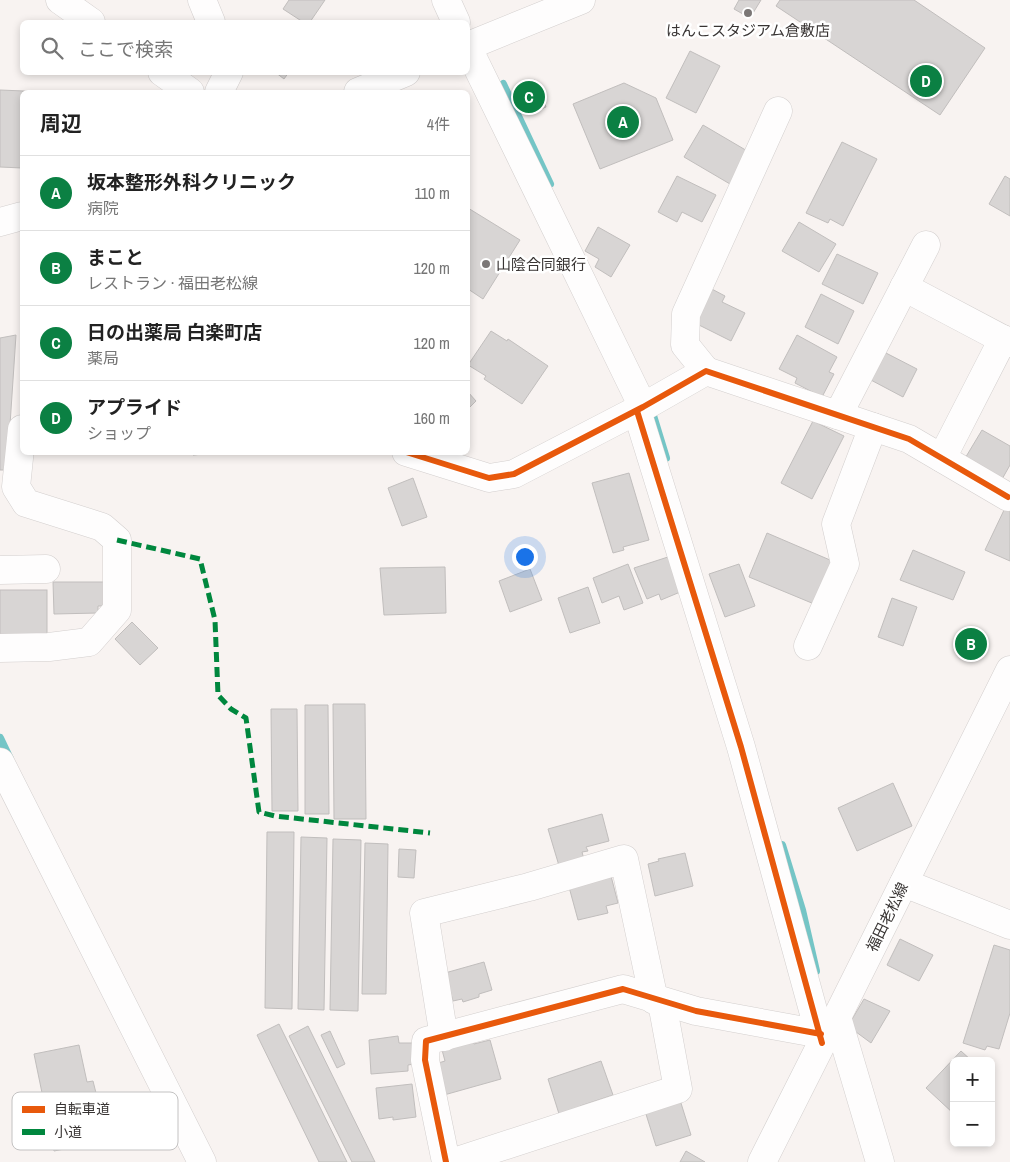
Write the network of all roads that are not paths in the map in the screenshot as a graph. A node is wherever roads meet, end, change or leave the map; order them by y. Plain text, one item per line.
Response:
1 (60, 0) edge
2 (202, 0) edge
3 (446, 0) edge
4 (582, 0) edge
5 (88, 20) edge
6 (210, 20) edge
7 (455, 20) edge
8 (470, 46) edge
9 (470, 51) edge
10 (166, 75) edge
11 (228, 75) edge
12 (399, 75) edge
13 (187, 90) edge
14 (220, 90) edge
15 (363, 90) edge
16 (778, 111) dead end
17 (20, 217) edge
18 (0, 222) edge
19 (926, 245) dead end
20 (904, 287) junction
21 (1007, 341) edge
22 (706, 371) junction
23 (646, 406) junction
24 (838, 415) junction
25 (873, 427) junction
26 (20, 448) edge
27 (416, 455) edge
28 (942, 458) junction
29 (1008, 497) dead end
30 (46, 569) dead end
31 (0, 570) edge
32 (808, 646) dead end
33 (0, 648) edge
34 (1010, 670) edge
35 (0, 762) edge
36 (904, 883) junction
37 (1010, 925) edge
38 (658, 1001) junction
39 (828, 1030) junction
40 (444, 1037) junction
41 (167, 1092) edge
42 (178, 1114) edge
43 (202, 1162) edge
44 (446, 1162) edge
45 (454, 1162) edge
46 (762, 1162) edge
47 (880, 1162) edge

1 - 5 street
2 - 6 street
3 - 7 street
4 - 8 street
9 - 23 street
10 - 13 street
11 - 14 street
12 - 15 street
16 - 22 street
17 - 18 street
19 - 20 street
20 - 21 street
20 - 24 street
21 - 28 street
22 - 23 street
22 - 24 street
23 - 27 street
23 - 39 street
24 - 25 street
25 - 28 street
25 - 32 street
26 - 33 street
28 - 29 street
30 - 31 street
34 - 36 street, 福田老松線
35 - 41 street
36 - 37 street
36 - 39 street, 福田老松線
38 - 39 street
38 - 40 street
38 - 40 street
38 - 45 street
39 - 46 street, 福田老松線
39 - 47 street
40 - 44 street
42 - 43 street

